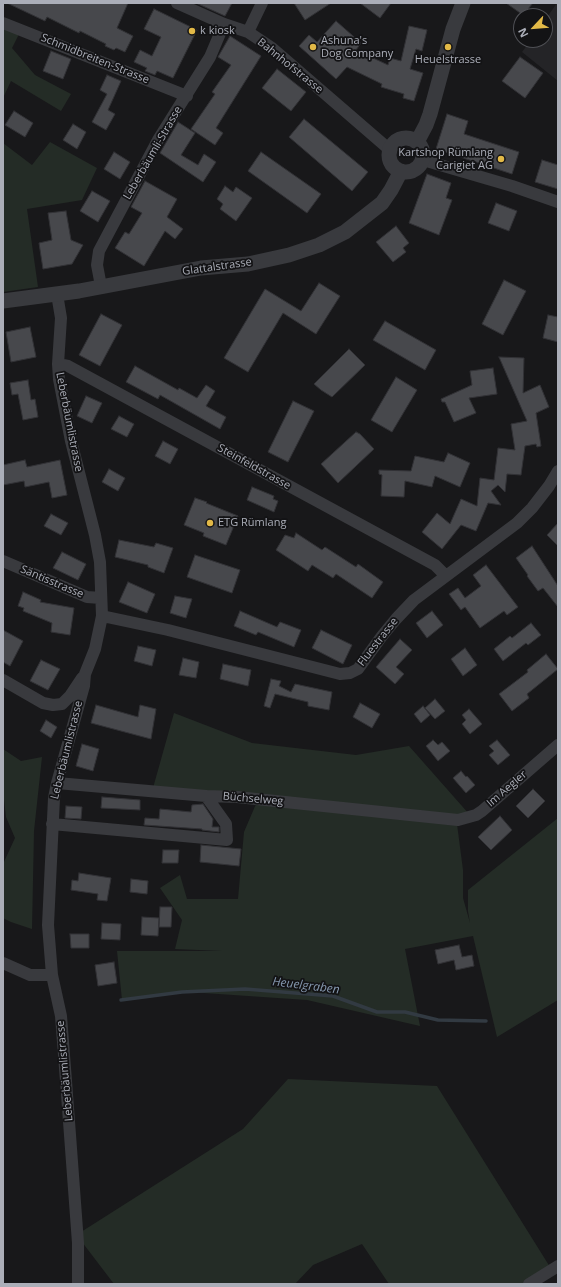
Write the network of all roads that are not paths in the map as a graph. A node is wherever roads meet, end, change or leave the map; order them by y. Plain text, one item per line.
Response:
1 (177, 3) edge
2 (262, 3) edge
3 (463, 3) edge
4 (3, 23) edge
5 (224, 24) junction
6 (248, 32) junction
7 (186, 96) junction
8 (417, 142) junction
9 (390, 150) junction
10 (423, 160) junction
11 (400, 171) junction
12 (558, 202) edge
13 (101, 286) junction
14 (57, 294) junction
15 (3, 301) edge
16 (58, 364) junction
17 (558, 471) edge
18 (3, 562) edge
19 (446, 576) junction
20 (101, 598) junction
21 (102, 616) junction
22 (85, 674) junction
23 (3, 680) edge
24 (558, 745) edge
25 (57, 783) junction
26 (206, 796) junction
27 (450, 819) joint
28 (52, 824) junction
29 (3, 963) edge
30 (52, 975) junction
31 (558, 1266) edge
32 (78, 1284) edge
33 (529, 1284) edge

1 - 5 street, Bahnhofstrasse
2 - 6 street
3 - 8 street
4 - 7 street, Schmidbreiten-Strasse
5 - 6 street, Bahnhofstrasse
5 - 7 street, Leberbäumli-Strasse
6 - 9 street, Bahnhofstrasse
7 - 13 street, Leberbäumli-Strasse
8 - 9 street
8 - 10 street
9 - 11 street
10 - 11 street
10 - 12 street
11 - 13 street, Glattalstrasse
13 - 14 street, Glattalstrasse
14 - 15 street, Glattalstrasse
14 - 16 street, Leberbäumlistrasse
16 - 19 street, Steinfeldstrasse
16 - 20 street, Leberbäumlistrasse
17 - 19 street, Fluestrasse
18 - 20 street, Säntisstrasse
19 - 21 street, Fluestrasse
20 - 21 street, Leberbäumlistrasse
21 - 22 street, Leberbäumlistrasse
22 - 23 street
22 - 25 street, Leberbäumlistrasse
24 - 27 street, Im Aegler
25 - 26 street, Büchselweg
25 - 28 street, Leberbäumlistrasse
26 - 27 street, Büchselweg
26 - 28 street
28 - 30 street, Leberbäumlistrasse
29 - 30 street
30 - 32 street, Leberbäumlistrasse
31 - 33 street

